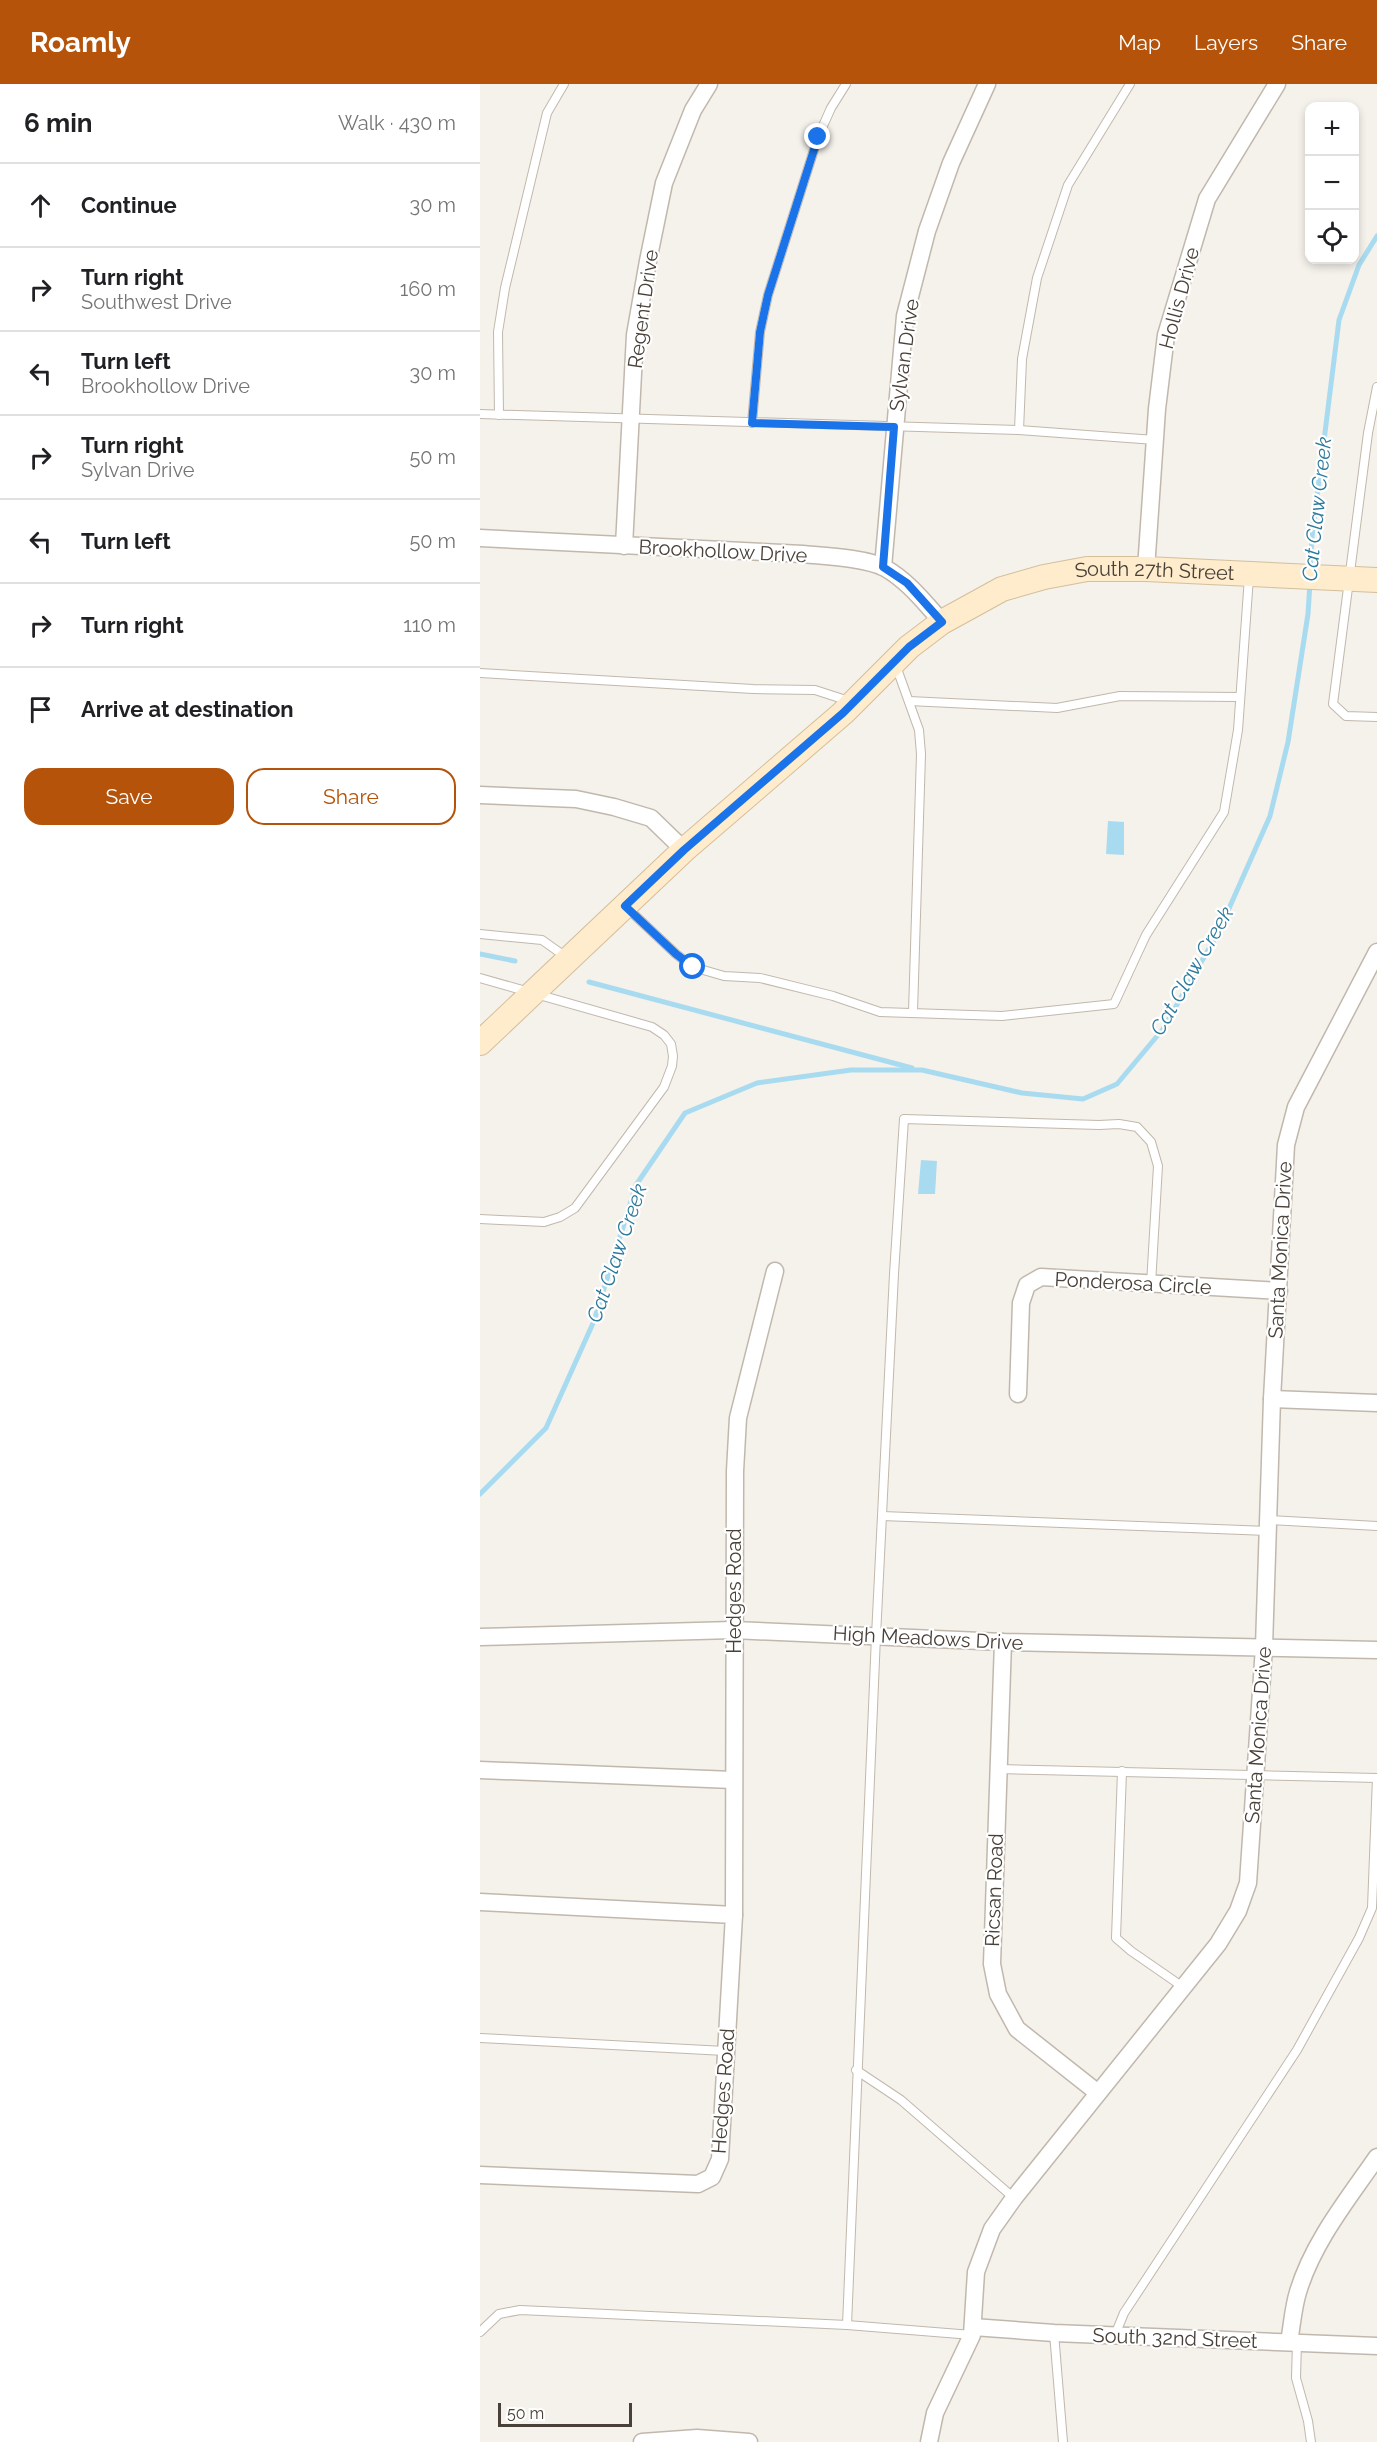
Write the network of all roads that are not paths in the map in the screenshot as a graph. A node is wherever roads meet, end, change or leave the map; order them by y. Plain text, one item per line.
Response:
1 (564, 84) edge
2 (709, 84) edge
3 (846, 84) edge
4 (987, 84) edge
5 (1130, 84) edge
6 (1277, 84) edge
7 (1377, 387) edge
8 (480, 414) edge
9 (499, 415) junction
10 (631, 420) junction
11 (752, 423) junction
12 (894, 427) junction
13 (1019, 430) junction
14 (1156, 440) junction
15 (480, 538) edge
16 (624, 546) junction
17 (883, 567) junction
18 (1146, 569) junction
19 (1250, 574) junction
20 (1348, 579) junction
21 (1377, 580) edge
22 (942, 622) junction
23 (894, 662) junction
24 (480, 673) edge
25 (1239, 697) junction
26 (909, 700) junction
27 (854, 702) junction
28 (1377, 717) edge
29 (480, 795) edge
30 (684, 850) junction
31 (625, 906) junction
32 (480, 934) edge
33 (1377, 952) edge
34 (569, 959) junction
35 (1373, 971) edge
36 (480, 978) edge
37 (534, 992) junction
38 (913, 1012) junction
39 (480, 1043) edge
40 (480, 1219) edge
41 (775, 1271) dead end
42 (1151, 1284) junction
43 (1279, 1291) junction
44 (1017, 1394) dead end
45 (1272, 1399) junction
46 (1377, 1403) edge
47 (882, 1516) junction
48 (1268, 1526) junction
49 (1377, 1526) edge
50 (733, 1630) junction
51 (876, 1636) junction
52 (480, 1638) edge
53 (1003, 1642) junction
54 (1264, 1647) junction
55 (1377, 1650) edge
56 (998, 1769) junction
57 (480, 1770) edge
58 (1122, 1771) junction
59 (1256, 1774) junction
60 (1377, 1778) edge
61 (734, 1780) junction
62 (480, 1902) edge
63 (734, 1915) junction
64 (1183, 1987) junction
65 (480, 2038) edge
66 (726, 2051) junction
67 (856, 2070) junction
68 (1098, 2093) junction
69 (1377, 2157) edge
70 (480, 2175) edge
71 (1014, 2198) junction
72 (847, 2325) junction
73 (972, 2331) junction
74 (480, 2332) edge
75 (1053, 2333) junction
76 (1115, 2335) junction
77 (1293, 2342) junction
78 (1377, 2346) edge
79 (642, 2442) edge
80 (749, 2442) edge
81 (929, 2442) edge
82 (1063, 2442) edge
83 (1311, 2442) edge

1 - 9 lane
2 - 10 street, Regent Drive
3 - 11 lane
4 - 12 street, Sylvan Drive
5 - 13 lane
6 - 14 street, Hollis Drive
7 - 20 lane
8 - 9 lane
9 - 10 lane
10 - 11 lane
10 - 16 street, Regent Drive
11 - 12 lane
12 - 13 lane
12 - 17 street, Sylvan Drive
13 - 14 lane
14 - 18 street, Hollis Drive
15 - 16 street, Brookhollow Drive
16 - 17 street, Brookhollow Drive
17 - 22 street, Brookhollow Drive
18 - 19 main road, South 27th Street
18 - 22 main road, South 27th Street
19 - 20 main road, South 27th Street
19 - 25 lane
20 - 21 main road, South 27th Street
20 - 28 lane
22 - 23 main road, South 27th Street
23 - 26 lane
23 - 27 main road, South 27th Street
24 - 27 lane
25 - 26 lane
25 - 38 lane
26 - 38 lane
27 - 30 main road, South 27th Street
29 - 30 street
30 - 31 main road, South 27th Street
31 - 34 main road, South 27th Street
31 - 38 lane
32 - 34 lane
33 - 35 street, Santa Monica Drive
34 - 37 main road, South 27th Street
35 - 43 street, Santa Monica Drive
36 - 37 lane
37 - 39 main road, South 27th Street
37 - 40 lane
41 - 50 street, Hedges Road
42 - 43 street, Ponderosa Circle
42 - 44 street, Ponderosa Circle
42 - 47 lane
43 - 45 street, Santa Monica Drive
45 - 46 street
45 - 48 street, Santa Monica Drive
47 - 48 lane
47 - 51 lane
48 - 49 lane
48 - 54 street, Santa Monica Drive
50 - 51 street, High Meadows Drive
50 - 52 street, High Meadows Drive
50 - 61 street, Hedges Road
51 - 53 street, High Meadows Drive
51 - 67 lane
53 - 54 street, High Meadows Drive
53 - 56 street, Ricsan Road
54 - 55 street, High Meadows Drive
54 - 59 street, Santa Monica Drive
56 - 58 lane
56 - 68 street, Ricsan Road
57 - 61 street
58 - 59 lane
58 - 64 lane
59 - 60 lane
59 - 64 street, Santa Monica Drive
60 - 76 lane
61 - 63 street, Hedges Road
62 - 63 street
63 - 66 street, Hedges Road
64 - 68 street, Santa Monica Drive
65 - 66 lane
66 - 70 street, Hedges Road
67 - 71 lane
67 - 72 lane
68 - 71 street, Santa Monica Drive
69 - 77 street
71 - 73 street, Santa Monica Drive
72 - 73 lane
72 - 74 lane
73 - 75 street, South 32nd Street
73 - 81 street, Santa Monica Drive
75 - 76 street, South 32nd Street
75 - 82 lane
76 - 77 street, South 32nd Street
77 - 78 street, South 32nd Street
77 - 83 lane
79 - 80 street

